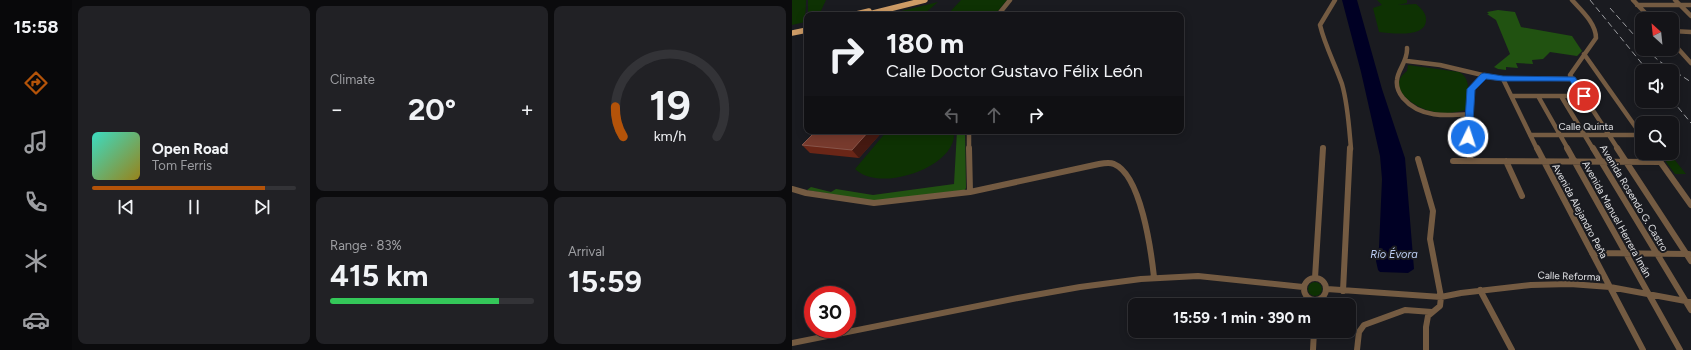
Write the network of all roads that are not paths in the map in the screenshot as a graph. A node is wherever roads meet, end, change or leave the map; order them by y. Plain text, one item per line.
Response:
1 (912, 0) edge
2 (925, 0) edge
3 (1010, 0) edge
4 (1335, 0) edge
5 (1572, 0) edge
6 (1633, 0) edge
7 (1675, 0) edge
8 (1637, 5) junction
9 (1680, 5) junction
10 (1691, 5) edge
11 (864, 12) edge
12 (877, 12) edge
13 (1000, 12) edge
14 (1644, 12) edge
15 (1691, 16) edge
16 (804, 27) edge
17 (792, 30) edge
18 (804, 31) edge
19 (1679, 31) edge
20 (1691, 32) edge
21 (792, 33) edge
22 (1408, 48) dead end
23 (1679, 50) edge
24 (1584, 54) junction
25 (1407, 61) junction
26 (1691, 63) edge
27 (1484, 76) junction
28 (1503, 79) junction
29 (1572, 79) junction
30 (1512, 96) junction
31 (1538, 96) junction
32 (1561, 96) junction
33 (1584, 96) junction
34 (1470, 114) junction
35 (1635, 125) edge
36 (969, 134) edge
37 (1530, 135) junction
38 (1560, 135) junction
39 (1585, 135) junction
40 (1609, 135) junction
41 (1635, 135) edge
42 (1323, 148) dead end
43 (1418, 159) dead end
44 (1453, 161) dead end
45 (1471, 161) junction
46 (1506, 161) junction
47 (1544, 162) junction
48 (1574, 162) junction
49 (1601, 162) junction
50 (1627, 162) junction
51 (1660, 162) joint
52 (792, 189) edge
53 (970, 192) junction
54 (1522, 196) dead end
55 (1691, 205) edge
56 (1592, 253) junction
57 (1626, 253) junction
58 (1657, 254) junction
59 (1689, 254) edge
60 (1691, 261) edge
61 (1154, 277) junction
62 (1315, 278) junction
63 (1303, 287) junction
64 (1610, 287) junction
65 (1327, 289) junction
66 (1480, 290) junction
67 (1343, 291) junction
68 (1649, 294) junction
69 (1441, 297) junction
70 (1309, 298) edge
71 (1321, 298) edge
72 (1688, 301) edge
73 (1691, 310) edge
74 (1433, 312) junction
75 (1314, 338) edge
76 (792, 343) edge
77 (1313, 350) edge
78 (1357, 350) edge
79 (1426, 350) edge
80 (1512, 350) edge
81 (1643, 350) edge
82 (1680, 350) edge

1 - 11 main road
2 - 12 main road
3 - 13 street
4 - 67 street
5 - 24 street
6 - 8 street
7 - 9 street
8 - 9 street
8 - 14 street
9 - 10 street
9 - 15 street
16 - 17 main road
18 - 21 main road
19 - 20 street
22 - 25 street
23 - 26 street
24 - 29 street
24 - 35 street
25 - 27 street
25 - 34 street
27 - 28 street
27 - 34 street
28 - 29 street
28 - 30 street, Avenida Alejandro Peña
29 - 33 street
30 - 31 street
30 - 37 street, Avenida Alejandro Peña
31 - 32 street
31 - 38 street, Avenida Manuel Herrera Imán
32 - 33 street
32 - 39 street, Avenida Rosendo G. Castro
33 - 40 street
34 - 45 street
36 - 53 street
37 - 38 street, Calle Quinta
37 - 47 street, Avenida Alejandro Peña
38 - 39 street, Calle Quinta
38 - 48 street, Avenida Manuel Herrera Imán
39 - 40 street, Calle Quinta
39 - 49 street, Avenida Rosendo G. Castro
40 - 41 street, Calle Quinta
40 - 50 street
42 - 62 street
43 - 69 street
44 - 45 street
45 - 46 street
46 - 47 street
46 - 54 street
47 - 48 street
47 - 56 street, Avenida Alejandro Peña
48 - 49 street
48 - 57 street, Avenida Manuel Herrera Imán
49 - 50 street
49 - 58 street, Avenida Rosendo G. Castro
50 - 51 street
50 - 59 street
51 - 55 street
52 - 53 street
53 - 61 street
56 - 57 street
56 - 64 street, Avenida Alejandro Peña
57 - 58 street
57 - 68 street, Avenida Manuel Herrera Imán
58 - 59 street
58 - 72 street, Avenida Rosendo G. Castro
59 - 60 street
61 - 63 street
61 - 76 street
62 - 63 street
62 - 65 street
63 - 70 street
64 - 66 street, Calle Reforma
64 - 68 street, Calle Reforma
64 - 81 street, Avenida Alejandro Peña
65 - 67 street, Calle Reforma
65 - 71 street
66 - 69 street, Calle Reforma
66 - 80 street
67 - 69 street, Calle Reforma
68 - 72 street, Calle Reforma
68 - 82 street, Avenida Manuel Herrera Imán
69 - 74 street
72 - 73 street, Avenida Rosendo G. Castro
74 - 78 street
74 - 79 street
75 - 77 street

